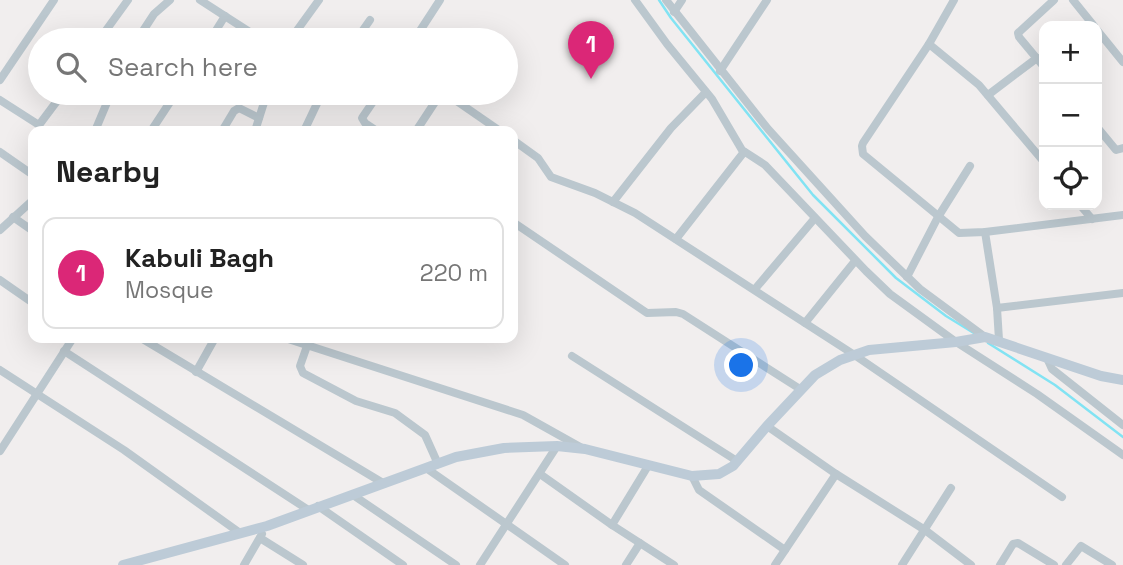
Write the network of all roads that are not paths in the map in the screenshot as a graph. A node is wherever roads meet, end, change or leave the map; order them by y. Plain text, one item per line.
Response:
1 (53, 0) edge
2 (128, 0) edge
3 (170, 0) edge
4 (200, 0) edge
5 (440, 0) edge
6 (635, 0) edge
7 (666, 0) edge
8 (682, 0) edge
9 (767, 0) edge
10 (954, 0) edge
11 (1054, 0) edge
12 (1073, 0) edge
13 (318, 1) edge
14 (674, 12) junction
15 (225, 16) junction
16 (370, 20) dead end
17 (1090, 21) edge
18 (34, 28) edge
19 (108, 28) edge
20 (145, 28) edge
21 (218, 28) edge
22 (244, 28) edge
23 (298, 28) edge
24 (364, 28) edge
25 (422, 28) edge
26 (1102, 36) edge
27 (28, 38) edge
28 (929, 44) junction
29 (1037, 58) junction
30 (1039, 60) edge
31 (1123, 62) edge
32 (720, 71) junction
33 (0, 80) edge
34 (706, 92) junction
35 (988, 95) junction
36 (0, 100) edge
37 (54, 105) edge
38 (106, 105) edge
39 (168, 105) edge
40 (263, 105) edge
41 (316, 105) edge
42 (371, 105) edge
43 (434, 105) edge
44 (461, 105) edge
45 (259, 118) junction
46 (97, 126) edge
47 (154, 126) edge
48 (225, 126) edge
49 (257, 126) edge
50 (306, 126) edge
51 (370, 126) edge
52 (420, 126) edge
53 (492, 126) edge
54 (1102, 133) edge
55 (518, 144) edge
56 (1123, 148) edge
57 (0, 152) edge
58 (744, 152) junction
59 (1039, 156) edge
60 (970, 166) dead end
61 (28, 172) edge
62 (613, 202) junction
63 (28, 204) edge
64 (1084, 210) edge
65 (1123, 215) edge
66 (938, 217) junction
67 (815, 218) junction
68 (1092, 219) junction
69 (5, 222) edge
70 (518, 225) edge
71 (28, 229) edge
72 (985, 232) junction
73 (676, 239) junction
74 (855, 261) junction
75 (907, 277) junction
76 (0, 280) edge
77 (755, 289) junction
78 (1123, 293) edge
79 (28, 300) edge
80 (997, 308) junction
81 (805, 323) junction
82 (983, 337) junction
83 (999, 340) junction
84 (959, 342) junction
85 (70, 343) edge
86 (149, 343) edge
87 (212, 343) edge
88 (299, 343) edge
89 (307, 346) junction
90 (64, 351) junction
91 (853, 354) junction
92 (572, 356) dead end
93 (1047, 358) junction
94 (0, 370) edge
95 (196, 372) junction
96 (1123, 380) edge
97 (800, 389) junction
98 (37, 394) junction
99 (1123, 425) edge
100 (767, 426) junction
101 (557, 446) junction
102 (584, 449) junction
103 (0, 451) edge
104 (1123, 455) edge
105 (737, 461) junction
106 (438, 464) junction
107 (648, 466) junction
108 (426, 468) junction
109 (540, 474) junction
110 (836, 474) junction
111 (692, 476) junction
112 (383, 484) junction
113 (951, 488) dead end
114 (353, 495) junction
115 (1062, 497) dead end
116 (313, 508) junction
117 (506, 524) junction
118 (612, 525) junction
119 (267, 526) junction
120 (925, 530) junction
121 (240, 533) junction
122 (260, 538) junction
123 (639, 543) junction
124 (785, 550) junction
125 (957, 556) junction
126 (140, 563) edge
127 (123, 565) edge
128 (244, 565) edge
129 (303, 565) edge
130 (403, 565) edge
131 (456, 565) edge
132 (480, 565) edge
133 (565, 565) edge
134 (626, 565) edge
135 (674, 565) edge
136 (775, 565) edge
137 (902, 565) edge
138 (952, 565) edge
139 (971, 565) edge
140 (1000, 565) edge
141 (1054, 565) edge
142 (1066, 565) edge
143 (1112, 565) edge

1 - 18 street
2 - 19 street
3 - 20 street
4 - 15 street
5 - 25 street
6 - 34 street
7 - 14 street
8 - 14 street
9 - 32 street
10 - 28 street
11 - 29 street
12 - 17 street
13 - 23 street
14 - 32 street
15 - 21 street
15 - 22 street
16 - 24 street
26 - 31 street
27 - 33 street
28 - 35 street
28 - 66 street
29 - 30 street
29 - 35 street
32 - 75 street
34 - 58 street
34 - 62 street
35 - 59 street
36 - 37 street
38 - 46 street
39 - 47 street
40 - 45 street
41 - 50 street
42 - 51 street
43 - 52 street
44 - 53 street
45 - 48 street
45 - 49 street
54 - 56 street
55 - 62 street
57 - 61 street
58 - 67 street
58 - 73 street
60 - 66 street
62 - 73 street
63 - 69 street
64 - 68 street
65 - 68 street
66 - 72 street
66 - 75 street
67 - 74 street
67 - 77 street
68 - 72 street
69 - 71 street
70 - 97 street
72 - 80 street
73 - 77 street
74 - 81 street
74 - 84 street
75 - 82 street
76 - 79 street
77 - 81 street
78 - 80 street
80 - 83 street
81 - 91 street
82 - 83 street
82 - 84 street
83 - 93 street
84 - 91 street
84 - 104 street
85 - 90 street
86 - 95 street
87 - 95 street
88 - 89 street
89 - 102 street
89 - 106 street
90 - 98 street
90 - 116 street
91 - 97 street
91 - 115 street
92 - 105 street
93 - 96 street
93 - 99 street
94 - 98 street
95 - 112 street
97 - 100 street
98 - 103 street
98 - 121 street
100 - 105 street
100 - 110 street
101 - 102 street
101 - 106 street
101 - 109 street
102 - 107 street
105 - 111 street
106 - 108 street
107 - 111 street
107 - 118 street
108 - 112 street
108 - 117 street
109 - 117 street
109 - 118 street
110 - 120 street
110 - 124 street
111 - 124 street
112 - 114 street
113 - 120 street
114 - 116 street
114 - 131 street
116 - 119 street
116 - 130 street
117 - 132 street
117 - 133 street
118 - 123 street
119 - 121 street
119 - 122 street
120 - 125 street
120 - 137 street
121 - 126 street
122 - 128 street
122 - 129 street
123 - 134 street
123 - 135 street
124 - 136 street
125 - 138 street
125 - 139 street
126 - 127 street
140 - 141 street
142 - 143 street

